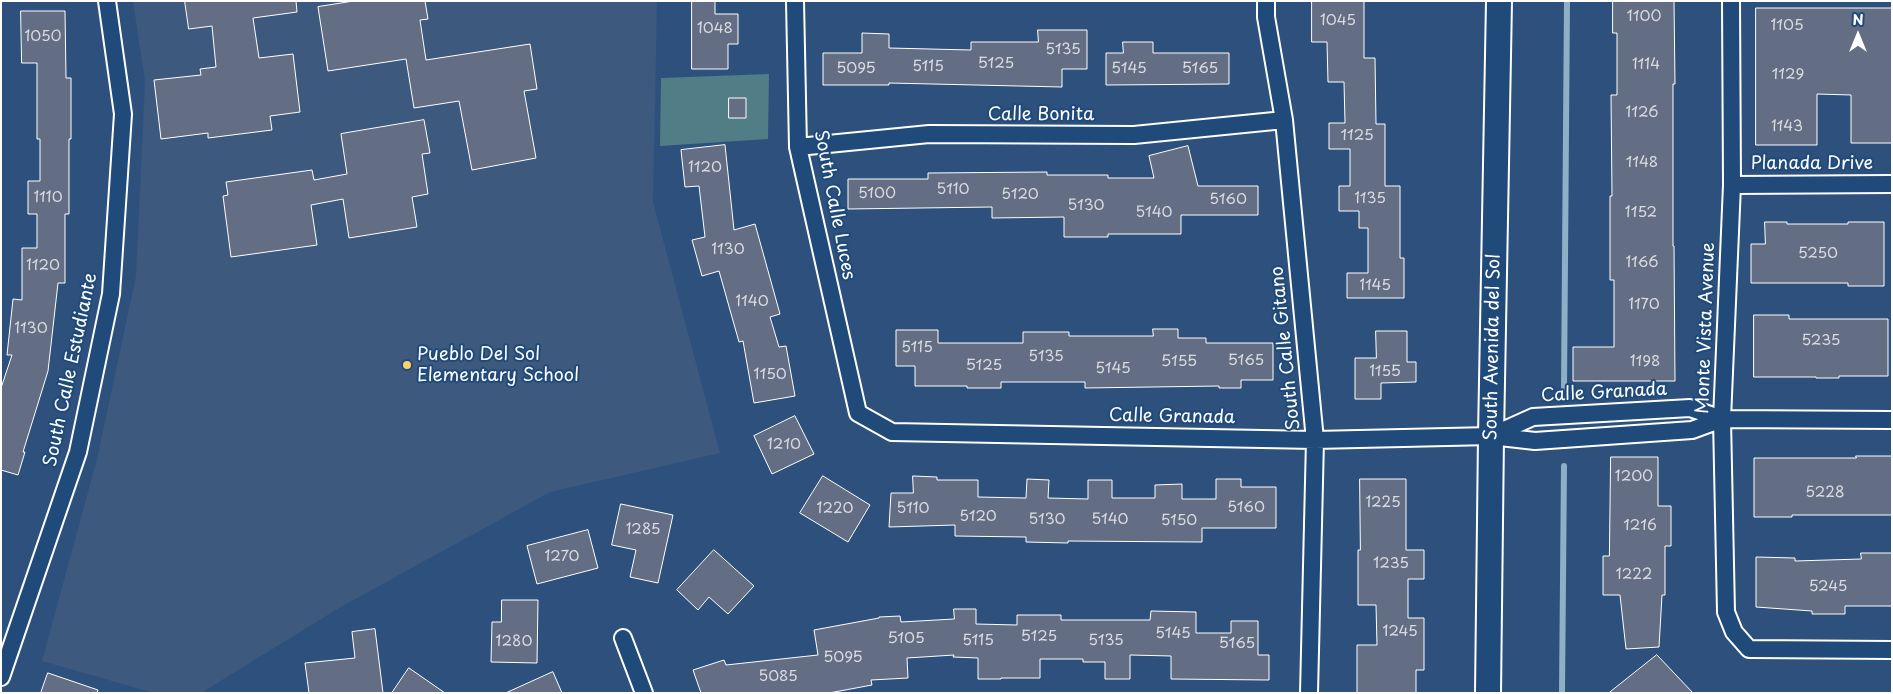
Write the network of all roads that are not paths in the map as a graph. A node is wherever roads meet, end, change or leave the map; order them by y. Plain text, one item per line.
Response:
1 (106, 1) edge
2 (795, 1) edge
3 (1266, 1) edge
4 (1499, 1) edge
5 (1732, 1) edge
6 (1284, 120) junction
7 (798, 147) junction
8 (1892, 184) edge
9 (1732, 185) junction
10 (858, 413) joint
11 (1722, 419) junction
12 (1892, 420) edge
13 (1491, 436) junction
14 (1316, 440) junction
15 (623, 638) dead end
16 (1892, 650) edge
17 (1, 677) edge
18 (644, 693) edge
19 (1309, 693) edge
20 (1488, 693) edge

1 - 17 street, South Calle Estudiante
2 - 7 street, South Calle Luces
3 - 6 street, South Calle Gitano
4 - 13 street, South Avenida del Sol
5 - 9 street, Monte Vista Avenue
6 - 7 street, Calle Bonita
6 - 14 street, South Calle Gitano
7 - 10 street, South Calle Luces
8 - 9 street, Planada Drive
9 - 11 street, Monte Vista Avenue
10 - 14 street, Calle Granada
11 - 12 street, Calle Granada
11 - 13 street, Calle Granada
11 - 13 street, Calle Granada
11 - 16 street, Monte Vista Avenue
13 - 14 street, Calle Granada
13 - 20 street, South Avenida del Sol
14 - 19 street, South Calle Gitano
15 - 18 street

